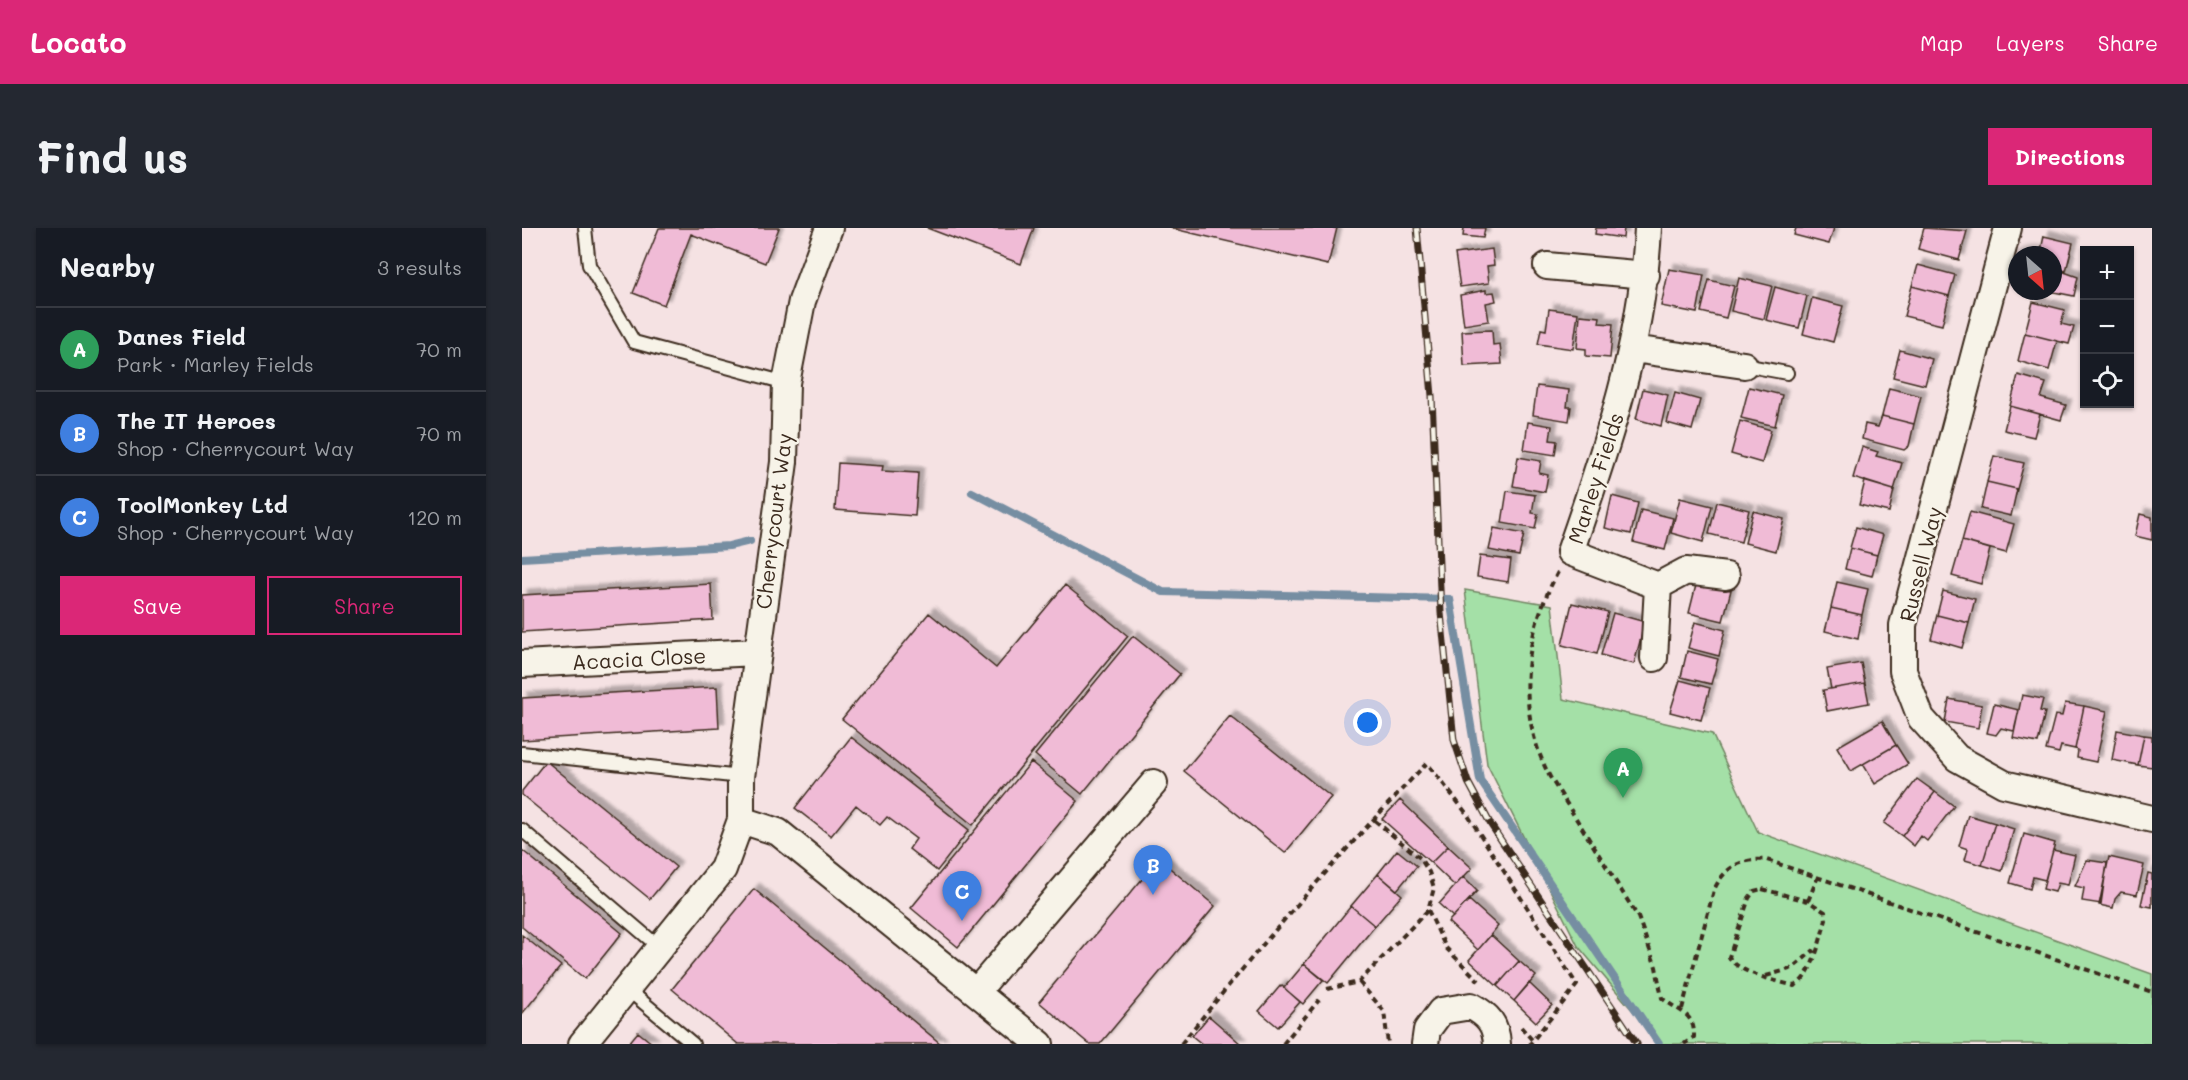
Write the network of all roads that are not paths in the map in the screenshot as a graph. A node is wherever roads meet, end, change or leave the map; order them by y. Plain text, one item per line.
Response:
1 (585, 228) edge
2 (829, 228) edge
3 (1648, 228) edge
4 (2008, 228) edge
5 (1547, 266) dead end
6 (1646, 274) junction
7 (1633, 349) junction
8 (1744, 365) joint
9 (1787, 373) dead end
10 (786, 383) junction
11 (1726, 576) dead end
12 (1658, 586) junction
13 (756, 652) junction
14 (1654, 658) dead end
15 (522, 664) edge
16 (522, 753) edge
17 (741, 777) junction
18 (1154, 783) dead end
19 (741, 819) junction
20 (2152, 819) edge
21 (522, 830) edge
22 (660, 948) junction
23 (626, 988) junction
24 (976, 992) junction
25 (582, 1044) edge
26 (693, 1044) edge
27 (1040, 1044) edge
28 (1425, 1044) edge
29 (1497, 1044) edge

1 - 10 lane
2 - 10 street, Cherrycourt Way
3 - 6 street, Marley Fields
4 - 20 street, Russell Way
5 - 6 street
6 - 7 street, Marley Fields
7 - 8 street
7 - 12 street, Marley Fields
8 - 9 lane
10 - 13 street, Cherrycourt Way
11 - 12 street
12 - 14 street
13 - 15 street, Acacia Close
13 - 17 street, Cherrycourt Way
16 - 17 lane
17 - 19 street, Cherrycourt Way
18 - 24 street
19 - 22 street, Cherrycourt Way
19 - 24 street
21 - 22 lane
22 - 23 street, Cherrycourt Way
23 - 25 street, Cherrycourt Way
23 - 26 lane
24 - 27 street
28 - 29 street

